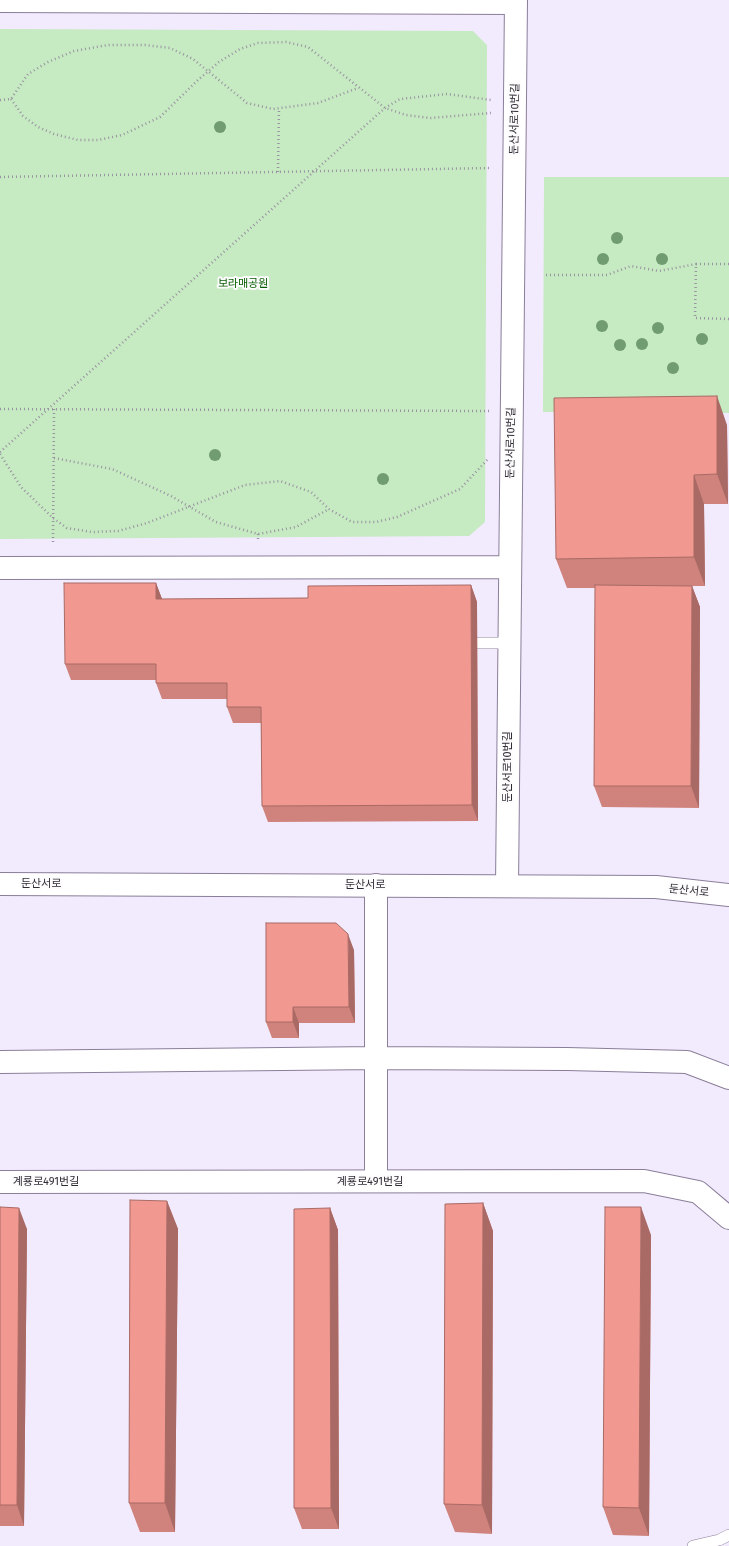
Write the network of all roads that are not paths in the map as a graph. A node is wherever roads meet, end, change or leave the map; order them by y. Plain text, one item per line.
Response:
1 (0, 1) edge
2 (516, 1) edge
3 (510, 567) junction
4 (0, 568) edge
5 (477, 644) dead end
6 (510, 644) junction
7 (0, 884) edge
8 (376, 885) junction
9 (507, 886) junction
10 (729, 895) edge
11 (376, 1058) junction
12 (0, 1062) edge
13 (729, 1078) edge
14 (0, 1182) edge
15 (376, 1182) junction
16 (729, 1218) edge
17 (729, 1535) edge
18 (693, 1546) edge

1 - 2 street
2 - 3 street, 둔산서로10번길
3 - 4 street
3 - 6 street, 둔산서로10번길
5 - 6 lane
6 - 9 street, 둔산서로10번길
7 - 8 street, 둔산서로
8 - 9 street, 둔산서로
8 - 11 street
9 - 10 street, 둔산서로
11 - 12 street
11 - 13 street
11 - 15 street
14 - 15 street, 계룡로491번길
15 - 16 street, 계룡로491번길
17 - 18 lane

